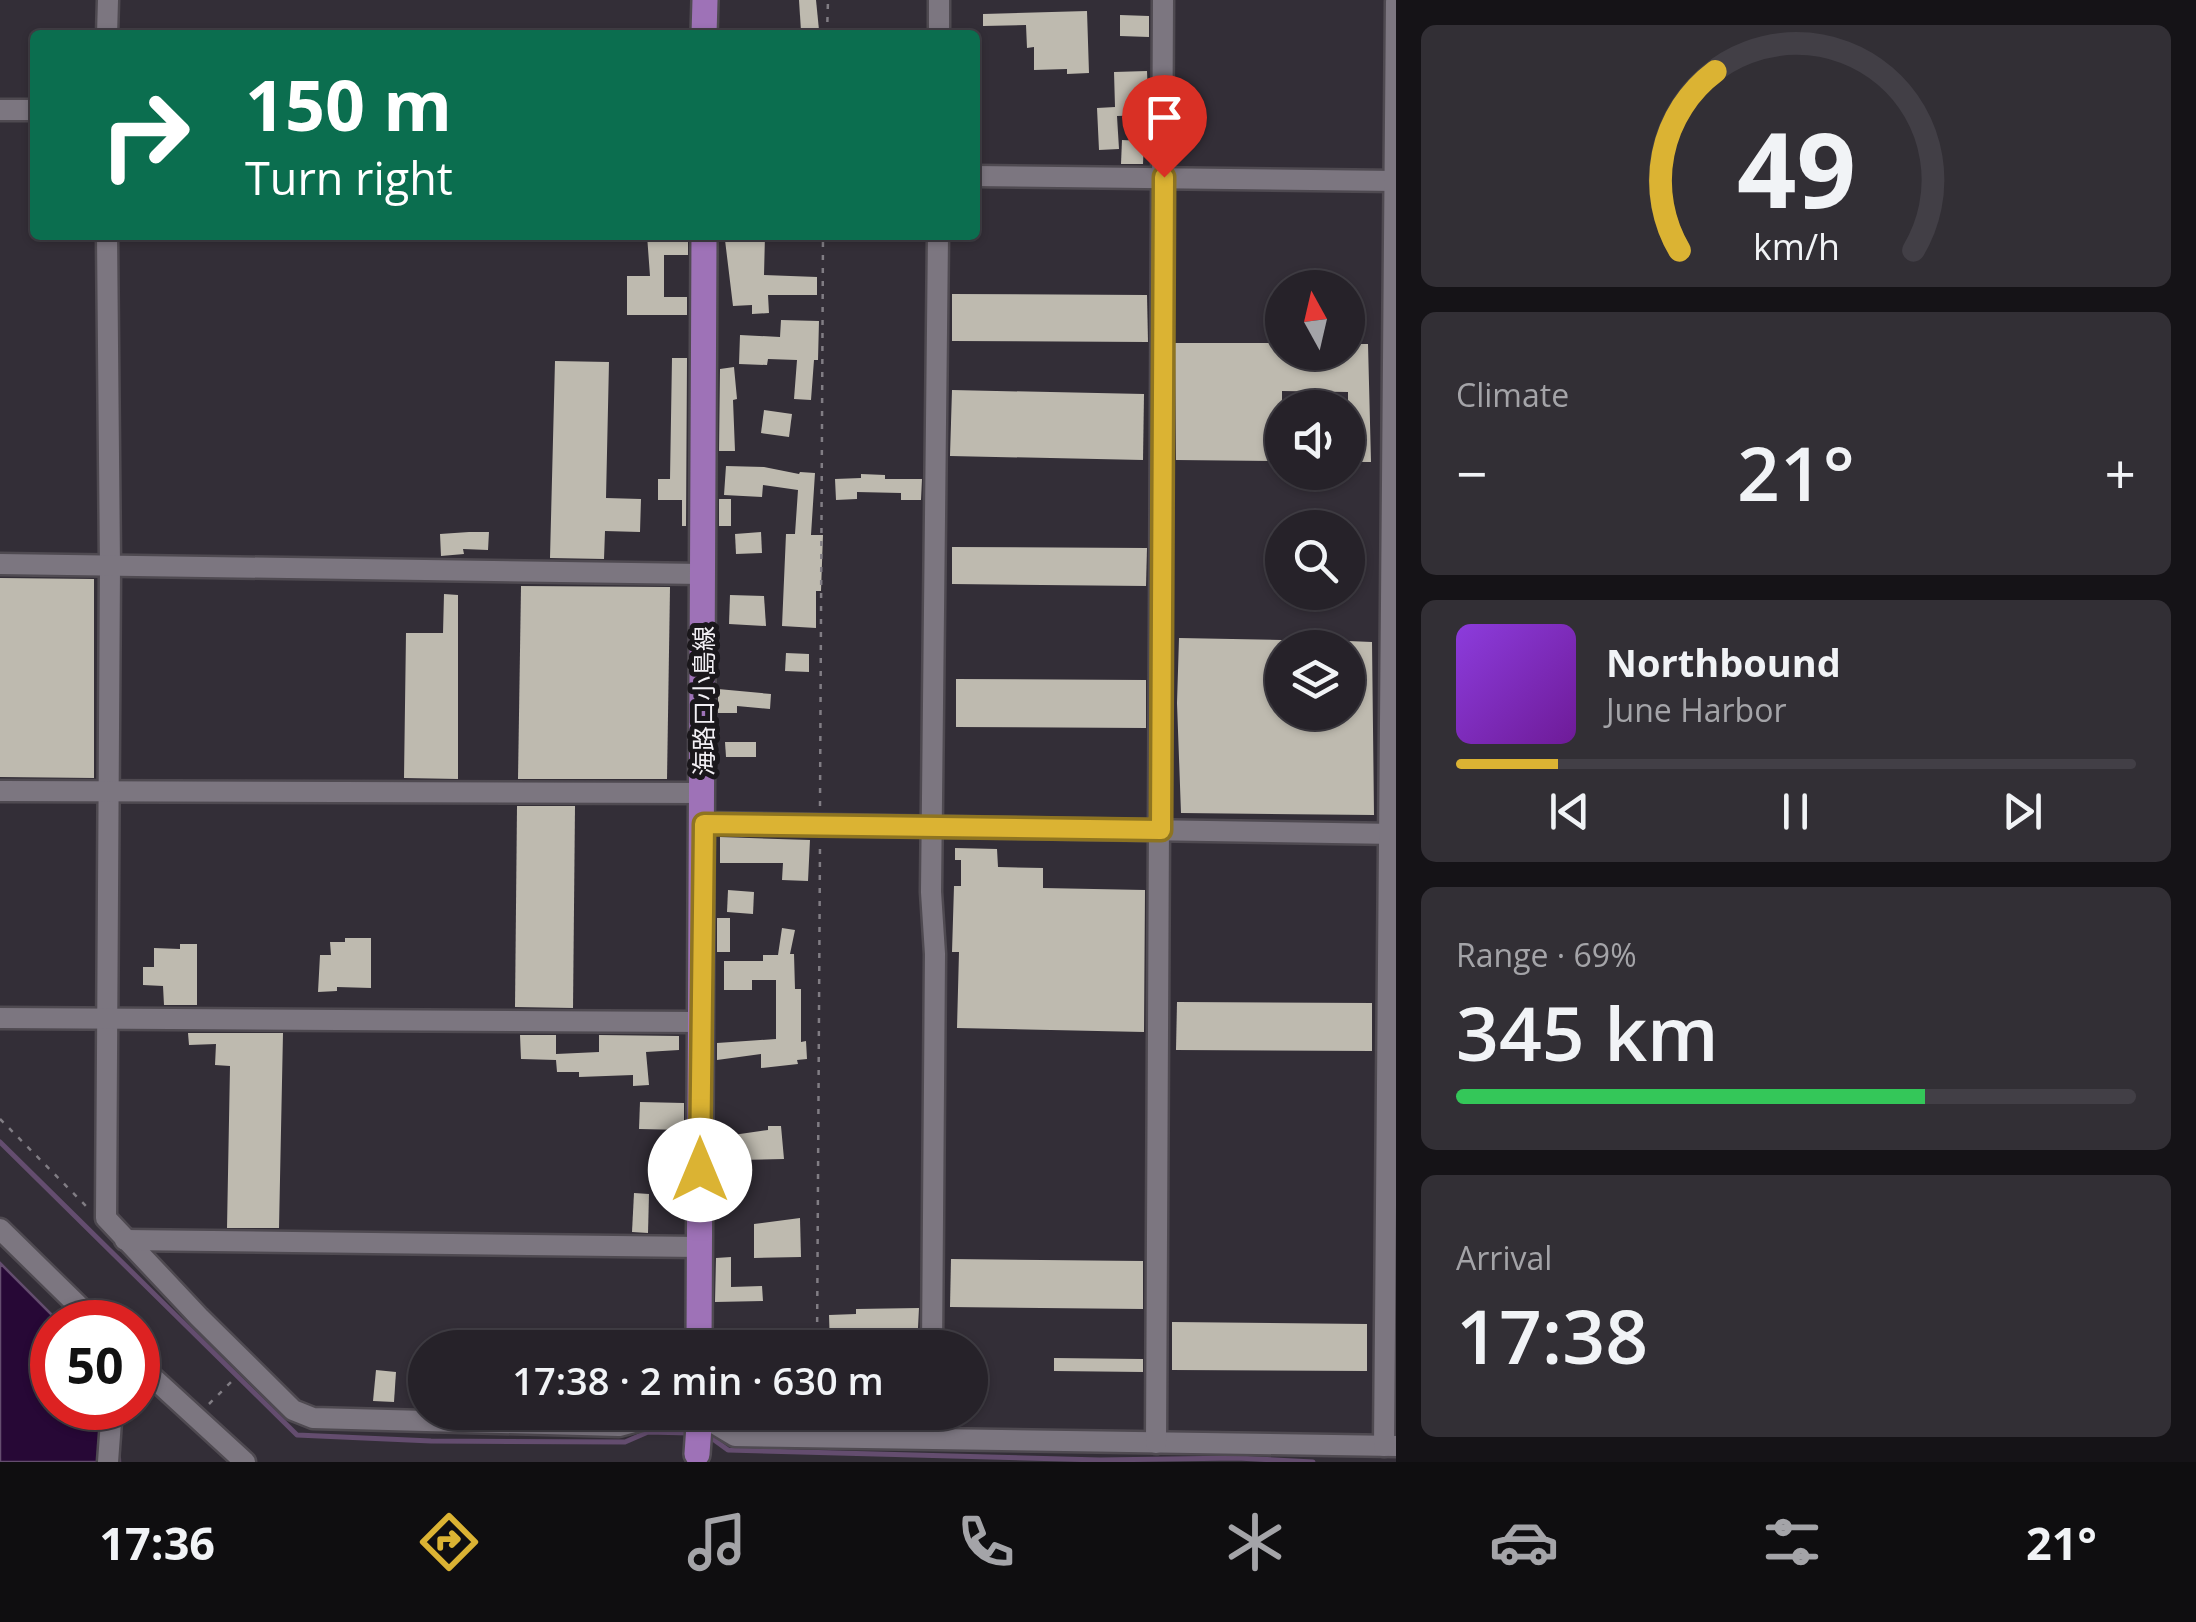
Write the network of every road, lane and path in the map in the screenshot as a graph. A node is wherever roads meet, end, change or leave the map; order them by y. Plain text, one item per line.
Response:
1 (108, 0) edge
2 (704, 0) edge
3 (828, 0) edge
4 (939, 0) edge
5 (1164, 0) edge
6 (1396, 2) edge
7 (108, 30) edge
8 (704, 30) edge
9 (827, 30) edge
10 (939, 30) edge
11 (0, 110) edge
12 (30, 110) edge
13 (980, 176) edge
14 (1164, 177) junction
15 (1394, 180) edge
16 (107, 240) edge
17 (704, 240) edge
18 (824, 240) edge
19 (938, 240) edge
20 (0, 564) edge
21 (110, 566) junction
22 (702, 574) junction
23 (0, 791) edge
24 (108, 791) junction
25 (703, 792) junction
26 (704, 824) junction
27 (820, 824) junction
28 (932, 826) junction
29 (1161, 830) junction
30 (1392, 834) edge
31 (0, 1018) edge
32 (106, 1018) junction
33 (700, 1022) junction
34 (0, 1119) edge
35 (106, 1218) junction
36 (0, 1229) edge
37 (125, 1240) junction
38 (699, 1247) junction
39 (73, 1300) edge
40 (699, 1330) edge
41 (818, 1330) edge
42 (932, 1330) edge
43 (160, 1384) edge
44 (229, 1384) dead end
45 (197, 1415) junction
46 (113, 1430) edge
47 (698, 1438) edge
48 (1156, 1443) junction
49 (1390, 1446) edge
50 (108, 1462) edge
51 (245, 1462) edge

1 - 7 street
2 - 8 main road
3 - 9 path
4 - 10 street
5 - 14 street
6 - 15 street
11 - 12 street
13 - 14 street
14 - 15 street
14 - 29 street
15 - 30 street
16 - 21 street
17 - 22 main road, 海路口小島線
18 - 27 path
19 - 28 street
20 - 21 street
21 - 22 street
21 - 24 street
22 - 25 main road, 海路口小島線
23 - 24 street
24 - 25 street
24 - 32 street
25 - 26 main road, 海路口小島線
26 - 27 street
26 - 33 main road, 海路口小島線
27 - 28 street
27 - 41 path
28 - 29 street
28 - 42 street
29 - 30 street
29 - 48 street
30 - 49 street
31 - 32 street
32 - 33 street
32 - 35 street
33 - 38 main road, 海路口小島線
34 - 35 path
35 - 37 street
36 - 39 street
37 - 38 street
37 - 47 street
38 - 40 main road, 海路口小島線
43 - 45 street
44 - 45 path
45 - 51 street
46 - 50 street
47 - 48 street
48 - 49 street

